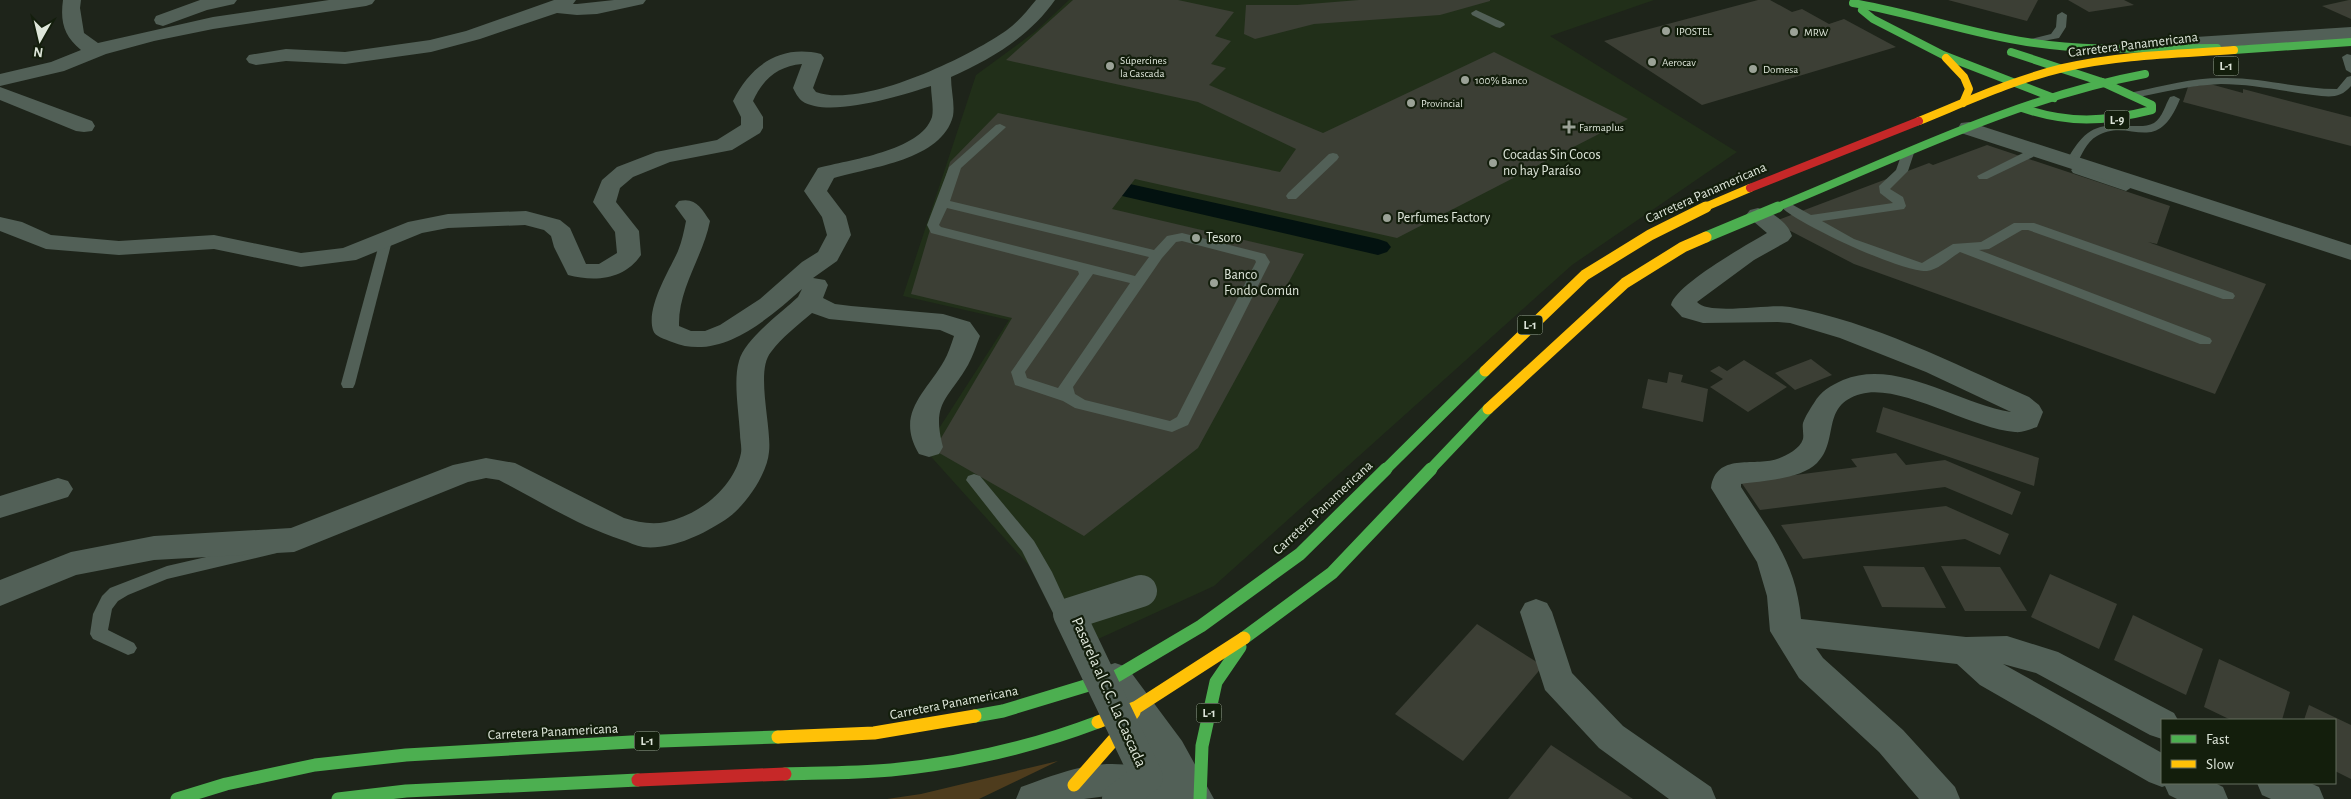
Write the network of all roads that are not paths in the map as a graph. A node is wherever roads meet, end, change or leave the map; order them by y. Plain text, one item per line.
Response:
1 (72, 0) edge
2 (228, 0) edge
3 (366, 0) edge
4 (637, 0) edge
5 (1046, 0) edge
6 (1849, 2) edge
7 (562, 3) edge
8 (1476, 13) dead end
9 (2062, 15) dead end
10 (1945, 24) junction
11 (1500, 25) dead end
12 (1927, 26) junction
13 (2351, 33) edge
14 (2028, 42) junction
15 (2351, 42) edge
16 (2094, 47) junction
17 (1929, 48) junction
18 (2249, 48) junction
19 (98, 50) junction
20 (1943, 55) junction
21 (2345, 57) edge
22 (256, 59) dead end
23 (2076, 66) junction
24 (2063, 68) junction
25 (2351, 70) edge
26 (2158, 71) dead end
27 (940, 75) junction
28 (0, 80) edge
29 (2351, 80) edge
30 (2102, 82) junction
31 (2016, 83) junction
32 (0, 93) edge
33 (2134, 95) junction
34 (2054, 98) junction
35 (2174, 99) dead end
36 (1963, 103) junction
37 (2022, 108) junction
38 (84, 126) dead end
39 (1000, 127) dead end
40 (1977, 131) junction
41 (1908, 153) junction
42 (2029, 154) junction
43 (1333, 157) dead end
44 (2072, 162) junction
45 (1984, 176) dead end
46 (2126, 187) dead end
47 (1292, 196) dead end
48 (943, 204) junction
49 (1784, 204) junction
50 (687, 206) dead end
51 (1758, 215) junction
52 (1807, 218) junction
53 (0, 224) edge
54 (387, 237) junction
55 (1958, 247) junction
56 (2351, 253) edge
57 (1157, 255) junction
58 (828, 256) junction
59 (1084, 268) junction
60 (1138, 281) junction
61 (2228, 296) dead end
62 (809, 301) junction
63 (2205, 341) dead end
64 (348, 384) dead end
65 (1068, 397) junction
66 (930, 447) dead end
67 (974, 480) dead end
68 (58, 489) dead end
69 (0, 507) edge
70 (294, 540) junction
71 (1141, 591) dead end
72 (0, 593) edge
73 (1536, 612) dead end
74 (1201, 626) junction
75 (1786, 631) junction
76 (1246, 637) junction
77 (128, 648) dead end
78 (1966, 651) junction
79 (1159, 664) dead end
80 (1132, 692) junction
81 (2161, 723) edge
82 (2161, 770) edge
83 (2184, 784) edge
84 (2276, 784) edge
85 (1074, 785) junction
86 (177, 799) edge
87 (338, 799) edge
88 (1034, 799) edge
89 (1118, 799) edge
90 (1186, 799) edge
91 (1198, 799) edge
92 (1698, 799) edge
93 (1942, 799) edge
94 (2210, 799) edge
95 (2306, 799) edge

1 - 19 street
2 - 19 street
3 - 19 street
4 - 7 street
5 - 27 street
6 - 10 main road, L-9
6 - 12 main road, L-9
6 - 17 main road
7 - 22 street
8 - 11 lane
9 - 14 lane
10 - 12 main road, L-9
10 - 14 main road, L-9
12 - 17 main road
12 - 24 main road, L-9
13 - 16 street
14 - 16 main road, L-9
14 - 23 main road, L-9
15 - 18 main road, Carretera Panamericana / L-1
16 - 18 main road, L-9
17 - 20 main road
18 - 23 main road, Carretera Panamericana / L-1
19 - 28 street
20 - 31 main road
20 - 36 main road
21 - 25 lane
23 - 24 main road, Carretera Panamericana / L-1
23 - 30 main road, L-9
24 - 30 main road, L-9
24 - 31 main road, Carretera Panamericana / L-1
26 - 30 main road, Carretera Panamericana / L-1
27 - 54 street
27 - 58 street
29 - 33 lane
30 - 33 main road, L-9
30 - 34 main road, Carretera Panamericana / L-1
31 - 34 main road
31 - 36 main road, Carretera Panamericana / L-1
32 - 38 street
33 - 37 main road, L-9
34 - 37 main road, Carretera Panamericana / L-1
35 - 44 lane
36 - 74 main road, Carretera Panamericana / L-1
37 - 40 main road, Carretera Panamericana / L-1
39 - 48 lane
40 - 41 main road, Carretera Panamericana / L-1
40 - 42 lane
40 - 44 street
41 - 49 main road, Carretera Panamericana / L-1
41 - 52 lane
42 - 45 lane
42 - 46 lane
43 - 47 lane
44 - 56 street
48 - 57 lane
48 - 59 lane
49 - 51 main road, Carretera Panamericana / L-1
49 - 52 lane
50 - 58 street
51 - 75 street
51 - 76 main road, Carretera Panamericana / L-1
52 - 55 lane
53 - 54 street
54 - 64 lane
55 - 61 lane
55 - 63 lane
57 - 60 lane
57 - 65 lane
58 - 62 street
59 - 60 lane
59 - 65 lane
60 - 65 lane
62 - 66 street
62 - 70 street
67 - 80 lane
68 - 69 street
70 - 72 street
70 - 77 lane
71 - 89 street, Pasarela al C.C. La Cascada, bridge
73 - 92 street
74 - 79 main road
74 - 80 main road, Carretera Panamericana / L-1
75 - 78 street
75 - 93 street
76 - 80 main road, Carretera Panamericana / L-1
76 - 91 main road, L-1
78 - 81 street
78 - 82 street
80 - 85 main road
80 - 86 main road, Carretera Panamericana / L-1
80 - 87 main road, Carretera Panamericana / L-1
80 - 91 street
83 - 94 street
84 - 95 street
85 - 88 street
85 - 90 street

